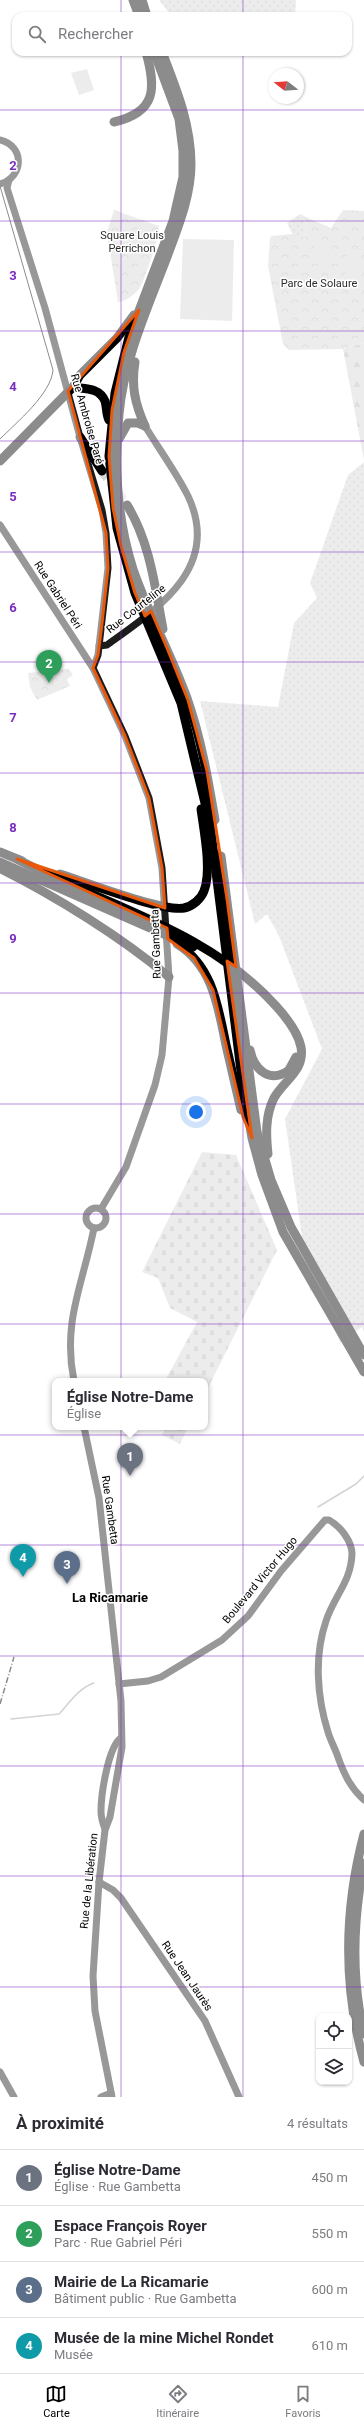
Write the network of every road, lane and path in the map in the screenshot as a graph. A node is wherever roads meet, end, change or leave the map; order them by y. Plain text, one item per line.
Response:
1 (129, 0) edge
2 (134, 0) edge
3 (142, 0) edge
4 (133, 12) edge
5 (138, 12) edge
6 (146, 12) edge
7 (147, 56) edge
8 (155, 56) edge
9 (164, 56) edge
10 (114, 122) dead end
11 (0, 140) edge
12 (9, 180) junction
13 (0, 184) edge
14 (139, 310) junction
15 (133, 349) junction
16 (72, 388) junction
17 (111, 425) junction
18 (145, 426) junction
19 (80, 437) junction
20 (117, 444) junction
21 (3, 458) edge
22 (0, 466) edge
23 (102, 471) tunnel mouth
24 (127, 504) tunnel mouth
25 (0, 525) edge
26 (99, 646) junction
27 (167, 648) junction
28 (93, 668) junction
29 (96, 676) joint
30 (189, 734) junction
31 (0, 852) edge
32 (17, 859) junction
33 (0, 862) edge
34 (0, 868) edge
35 (143, 923) junction
36 (194, 945) junction
37 (169, 977) junction
38 (241, 1016) junction
39 (252, 1138) junction
40 (272, 1180) junction
41 (101, 1209) junction
42 (94, 1228) junction
43 (354, 1344) junction
44 (364, 1355) edge
45 (364, 1372) edge
46 (73, 1378) edge
47 (85, 1430) edge
48 (110, 1596) joint
49 (119, 1684) junction
50 (364, 1800) edge
51 (364, 1834) edge
52 (364, 1863) edge
53 (99, 1882) junction
54 (364, 2034) edge
55 (364, 2062) edge
56 (0, 2072) edge
57 (112, 2095) edge
58 (14, 2097) edge
59 (101, 2097) edge
60 (239, 2097) edge

1 - 4 highway
2 - 5 highway
3 - 6 highway
7 - 10 highway
8 - 14 highway
9 - 15 highway
11 - 12 main road
12 - 13 main road
12 - 19 main road, Rue Ambroise Paré
14 - 16 highway
14 - 17 highway
15 - 18 highway
15 - 20 highway
16 - 17 highway
16 - 21 highway
17 - 30 highway
18 - 20 highway
18 - 26 main road, Rue Courteline
19 - 23 highway
19 - 26 main road, Rue Ambroise Paré
20 - 27 highway
21 - 22 highway
24 - 27 highway
25 - 28 main road, Rue Gabriel Péri
26 - 28 main road, Rue Ambroise Paré
27 - 38 highway
28 - 29 main road, Rue Gabriel Péri
29 - 37 main road, Rue Gambetta
30 - 32 highway
30 - 39 highway
31 - 32 highway
32 - 35 highway
33 - 35 highway
34 - 37 highway
35 - 36 highway
35 - 39 highway
36 - 38 highway
36 - 40 highway
37 - 41 main road, Rue Gambetta
38 - 40 highway
39 - 43 highway
40 - 43 highway
41 - 42 main road
41 - 42 main road
42 - 46 main road
43 - 44 highway
43 - 45 highway
47 - 48 main road, Rue Gambetta
48 - 49 main road, Rue de la Libération
49 - 50 main road, Boulevard Victor Hugo
49 - 53 main road, Rue de la Libération
51 - 55 highway
52 - 54 highway
53 - 57 main road, Rue de la Libération
53 - 60 main road, Rue Jean Jaurès
56 - 58 main road
57 - 59 main road

